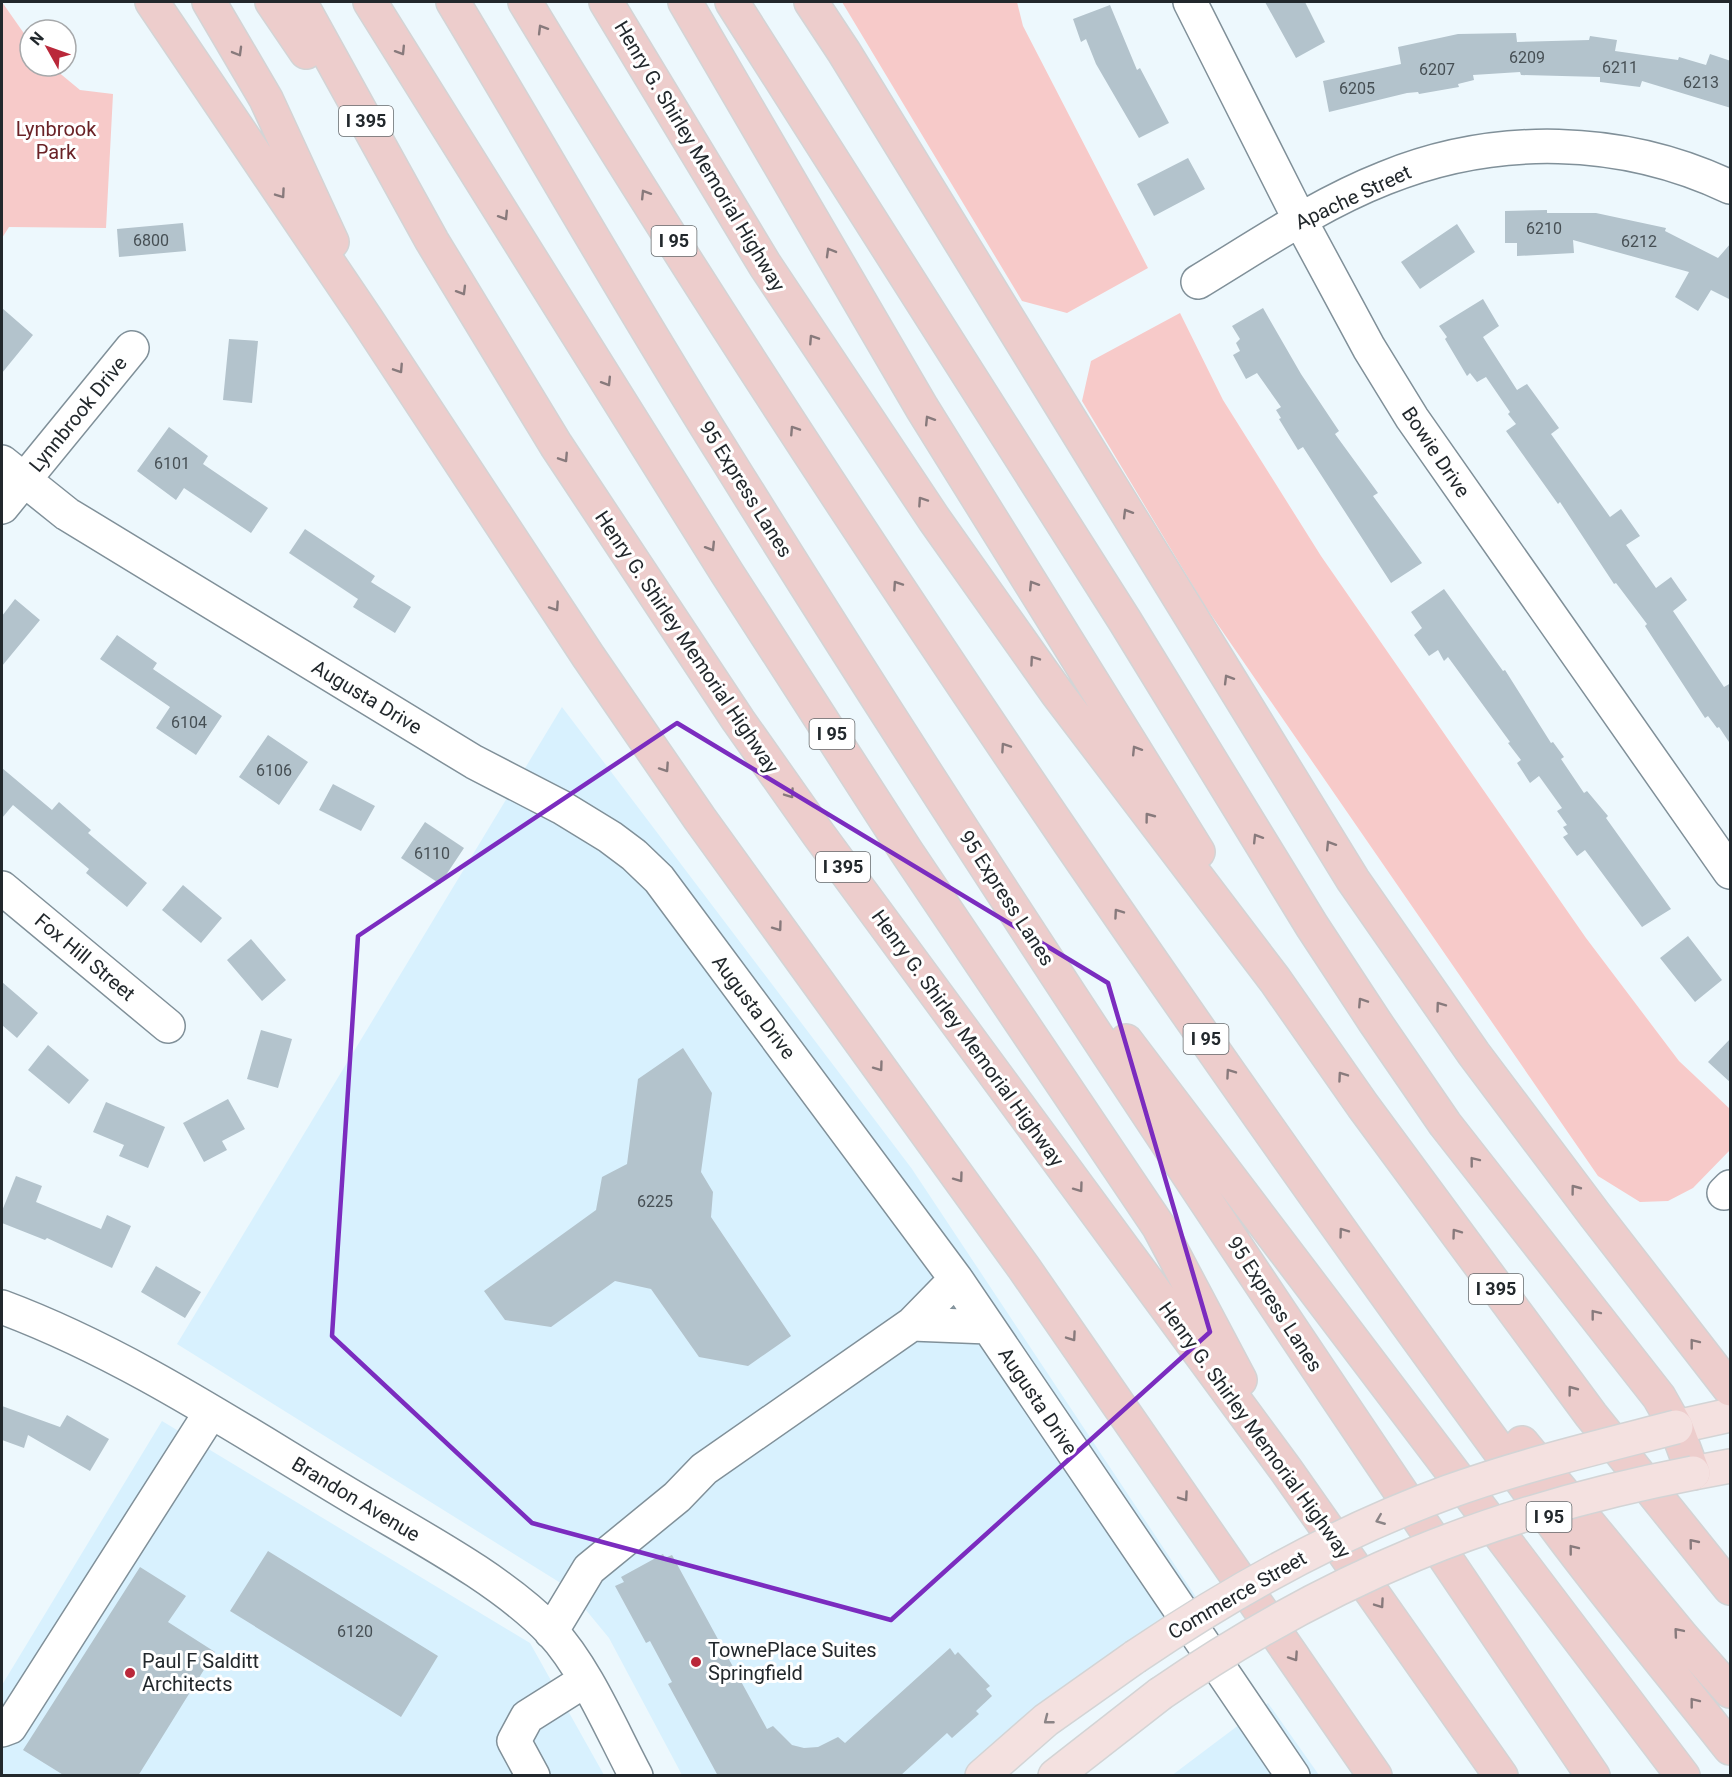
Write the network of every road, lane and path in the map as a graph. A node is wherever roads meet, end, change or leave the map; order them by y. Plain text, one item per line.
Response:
1 (133, 2) edge
2 (152, 2) edge
3 (209, 2) edge
4 (272, 2) edge
5 (300, 2) edge
6 (370, 2) edge
7 (453, 2) edge
8 (525, 2) edge
9 (606, 2) edge
10 (685, 2) edge
11 (732, 2) edge
12 (811, 2) edge
13 (819, 2) edge
14 (1190, 2) edge
15 (844, 52) junction
16 (248, 146) junction
17 (1731, 187) edge
18 (1300, 220) junction
19 (432, 241) junction
20 (1198, 282) dead end
21 (368, 320) junction
22 (132, 348) dead end
23 (13, 471) edge
24 (2, 507) edge
25 (945, 804) junction
26 (1731, 872) edge
27 (2, 888) edge
28 (1275, 980) junction
29 (168, 1026) dead end
30 (956, 1279) junction
31 (1377, 1279) junction
32 (2, 1306) edge
33 (912, 1324) junction
34 (988, 1327) junction
35 (1731, 1389) edge
36 (211, 1412) junction
37 (1731, 1415) edge
38 (1676, 1427) junction
39 (1731, 1466) edge
40 (1286, 1470) junction
41 (1693, 1473) junction
42 (1731, 1588) edge
43 (1566, 1624) junction
44 (551, 1632) junction
45 (584, 1681) junction
46 (1731, 1691) edge
47 (2, 1730) edge
48 (1731, 1748) edge
49 (533, 1776) edge
50 (636, 1776) edge
51 (982, 1776) edge
52 (1055, 1776) edge
53 (1293, 1776) edge
54 (1375, 1776) edge
55 (1501, 1776) edge
56 (1593, 1776) edge
57 (1664, 1776) edge
58 (1683, 1776) edge

1 - 16 highway
2 - 16 highway
3 -> 21 highway
4 - 19 highway
5 - 19 highway, Henry G. Shirley Memorial Highway / I 395
6 -> 40 highway, I 95
7 - 25 highway, 95 Express Lanes
31 -> 8 highway, I 95
28 -> 9 highway, Henry G. Shirley Memorial Highway / I 395
28 -> 10 highway
38 -> 11 highway
12 - 15 highway
13 - 15 highway
14 - 18 street, Bowie Drive
35 -> 15 highway
16 -> 21 highway
17 - 18 street, Apache Street
18 - 20 street, Apache Street
18 - 26 street, Bowie Drive
19 -> 40 highway, Henry G. Shirley Memorial Highway / I 395
21 -> 54 highway
22 - 23 street, Lynnbrook Drive
23 - 24 street, Lynnbrook Drive
23 - 30 street, Augusta Drive
25 - 43 highway
25 - 56 highway, 95 Express Lanes
27 - 29 street, Fox Hill Street
42 -> 28 highway, Henry G. Shirley Memorial Highway / I 395
30 - 33 street
30 - 34 street, Augusta Drive
46 -> 31 highway
48 -> 31 highway, I 95
32 - 36 street, Brandon Avenue
33 - 34 street
33 - 44 street
34 - 53 street, Augusta Drive
36 - 44 street, Brandon Avenue
36 - 47 street
37 - 38 main road, Commerce Street
38 - 41 highway
38 -> 51 main road, Commerce Street, bridge
39 - 41 main road, Commerce Street
40 -> 55 highway, Henry G. Shirley Memorial Highway / I 95
41 - 52 main road, Commerce Street, bridge
43 - 57 highway
43 - 58 highway
44 - 45 street, Brandon Avenue
45 - 49 street
45 - 50 street, Brandon Avenue

